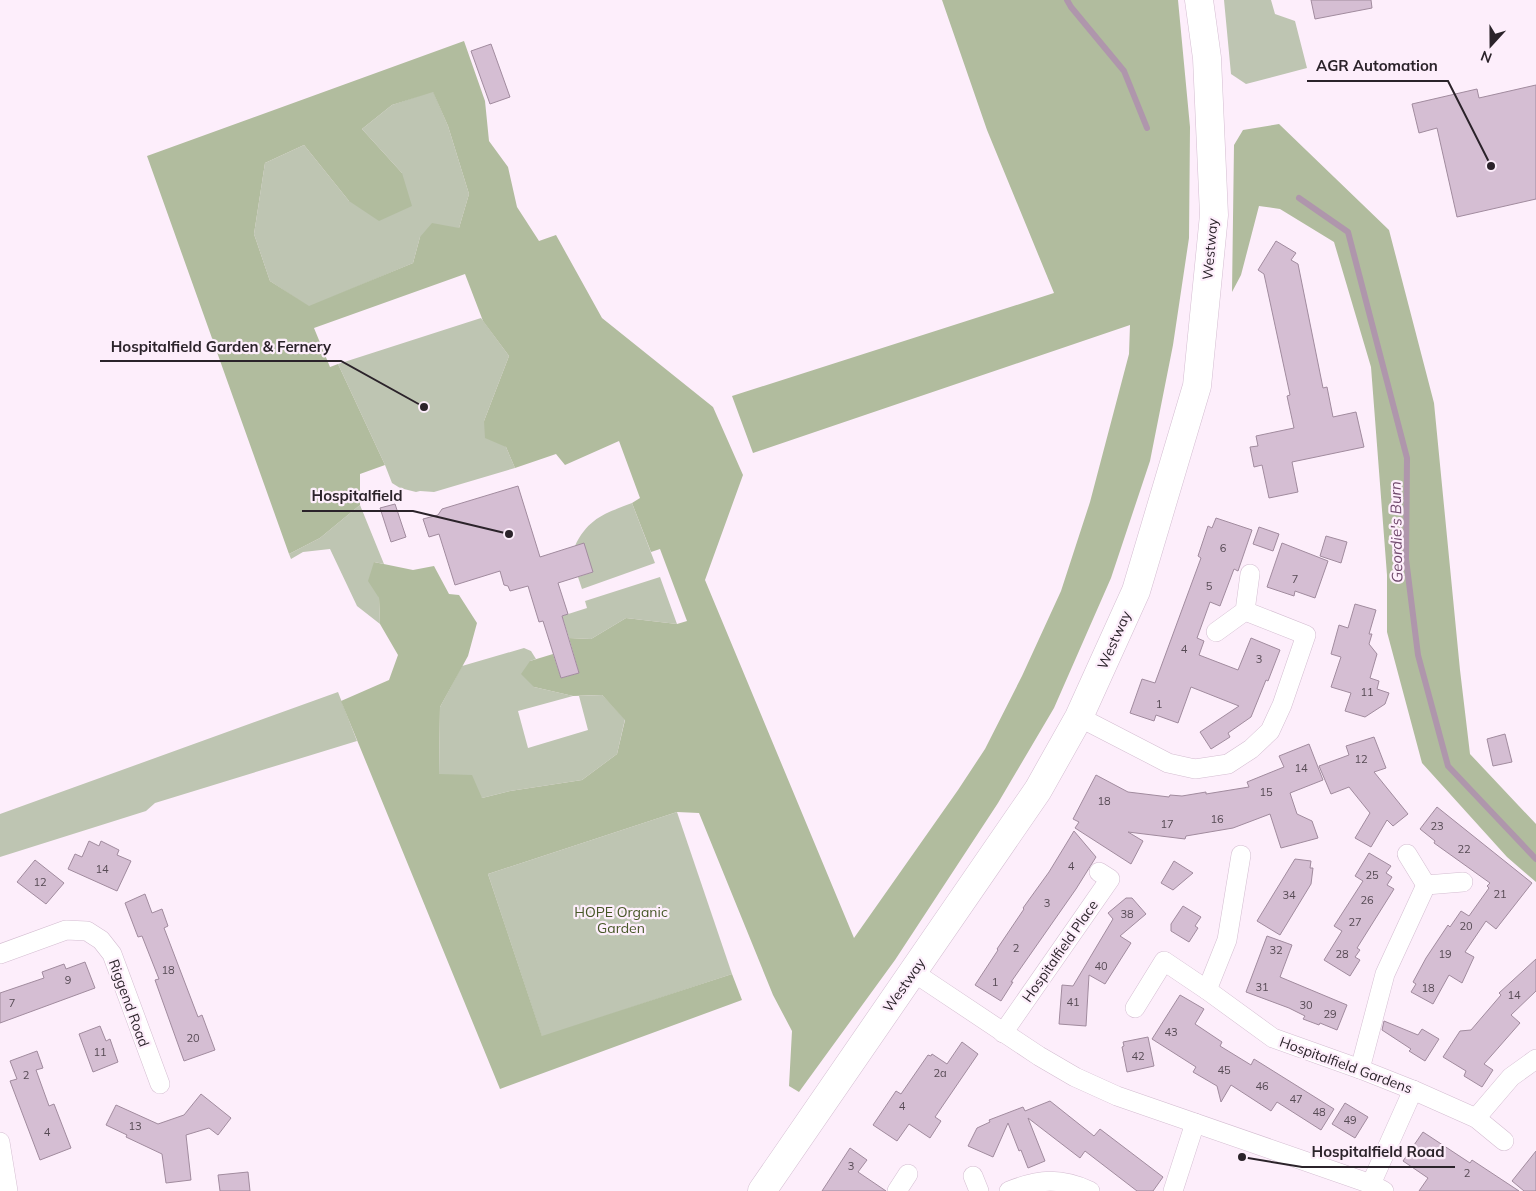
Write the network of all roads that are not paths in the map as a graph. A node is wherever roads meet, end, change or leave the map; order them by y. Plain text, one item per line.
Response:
1 (1199, 0) edge
2 (1250, 574) dead end
3 (1245, 611) junction
4 (1216, 632) dead end
5 (1079, 717) junction
6 (1407, 854) dead end
7 (1241, 855) dead end
8 (1099, 872) dead end
9 (1463, 882) dead end
10 (1426, 885) junction
11 (0, 954) edge
12 (913, 972) junction
13 (1207, 990) junction
14 (1135, 1008) dead end
15 (1003, 1033) junction
16 (1536, 1059) edge
17 (1360, 1069) junction
18 (160, 1084) dead end
19 (1413, 1090) junction
20 (1476, 1118) junction
21 (1195, 1123) junction
22 (1504, 1141) dead end
23 (0, 1142) edge
24 (908, 1174) dead end
25 (6, 1188) edge
26 (1377, 1188) edge
27 (762, 1191) edge
28 (897, 1191) edge
29 (1009, 1191) edge
30 (1090, 1191) edge
31 (1173, 1191) edge

1 - 5 main road, Westway
2 - 3 street
3 - 4 street
3 - 5 street
5 - 12 main road, Westway
6 - 10 street
7 - 13 street
8 - 15 street, Hospitalfield Place
9 - 10 street
10 - 17 street
11 - 18 street, Riggend Road
12 - 15 street
12 - 27 main road, Westway
13 - 14 street, Hospitalfield Gardens
13 - 17 street, Hospitalfield Gardens
15 - 21 street
16 - 20 street
17 - 19 street, Hospitalfield Gardens
19 - 20 street, Hospitalfield Gardens
19 - 26 street
20 - 22 street, Hospitalfield Gardens
21 - 26 street
21 - 31 street
23 - 25 street
24 - 28 street
29 - 30 street

